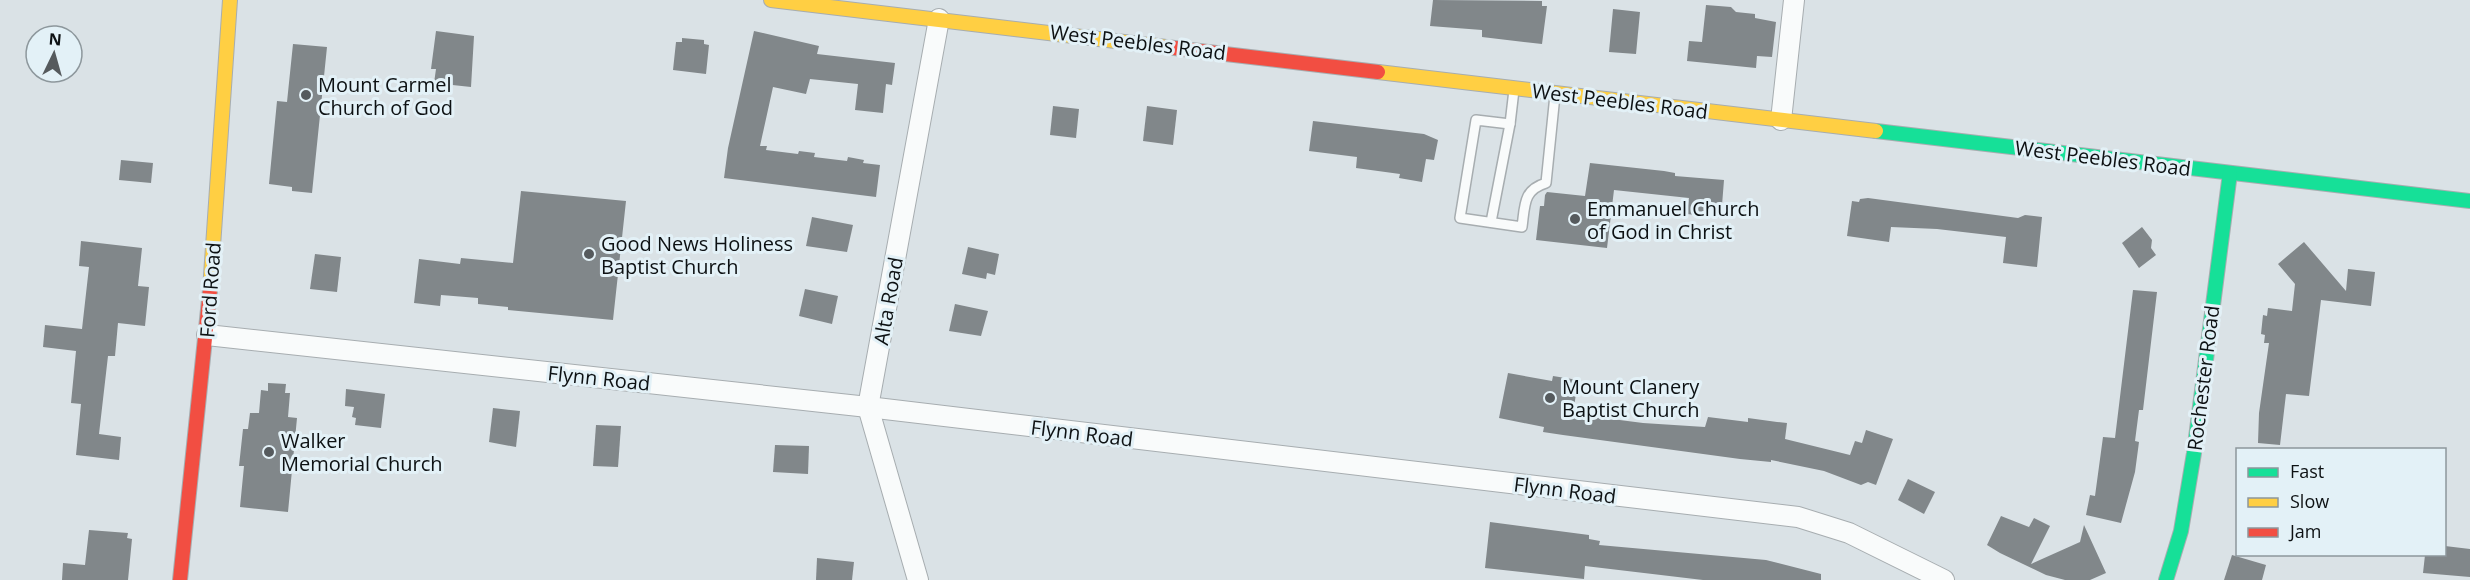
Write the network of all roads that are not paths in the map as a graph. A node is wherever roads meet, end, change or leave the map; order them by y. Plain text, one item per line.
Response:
1 (230, 0) edge
2 (771, 0) edge
3 (1794, 0) edge
4 (939, 19) junction
5 (1514, 88) junction
6 (1555, 93) junction
7 (1781, 120) junction
8 (1510, 124) junction
9 (2230, 173) junction
10 (2470, 201) edge
11 (1491, 222) junction
12 (207, 335) junction
13 (868, 407) junction
14 (180, 580) edge
15 (918, 580) edge
16 (1944, 580) edge
17 (2166, 580) edge

1 - 12 main road, Ford Road
2 - 4 main road, West Peebles Road
3 - 7 street
4 - 5 main road, West Peebles Road
4 - 13 street, Alta Road
5 - 6 main road, West Peebles Road
5 - 8 lane
6 - 7 main road, West Peebles Road
6 - 11 lane
7 - 9 main road, West Peebles Road
8 - 11 lane
8 - 11 lane
9 - 10 main road, West Peebles Road
9 - 17 main road, Rochester Road
12 - 13 street, Flynn Road
12 - 14 main road, Ford Road
13 - 15 street, Alta Road
13 - 16 street, Flynn Road

